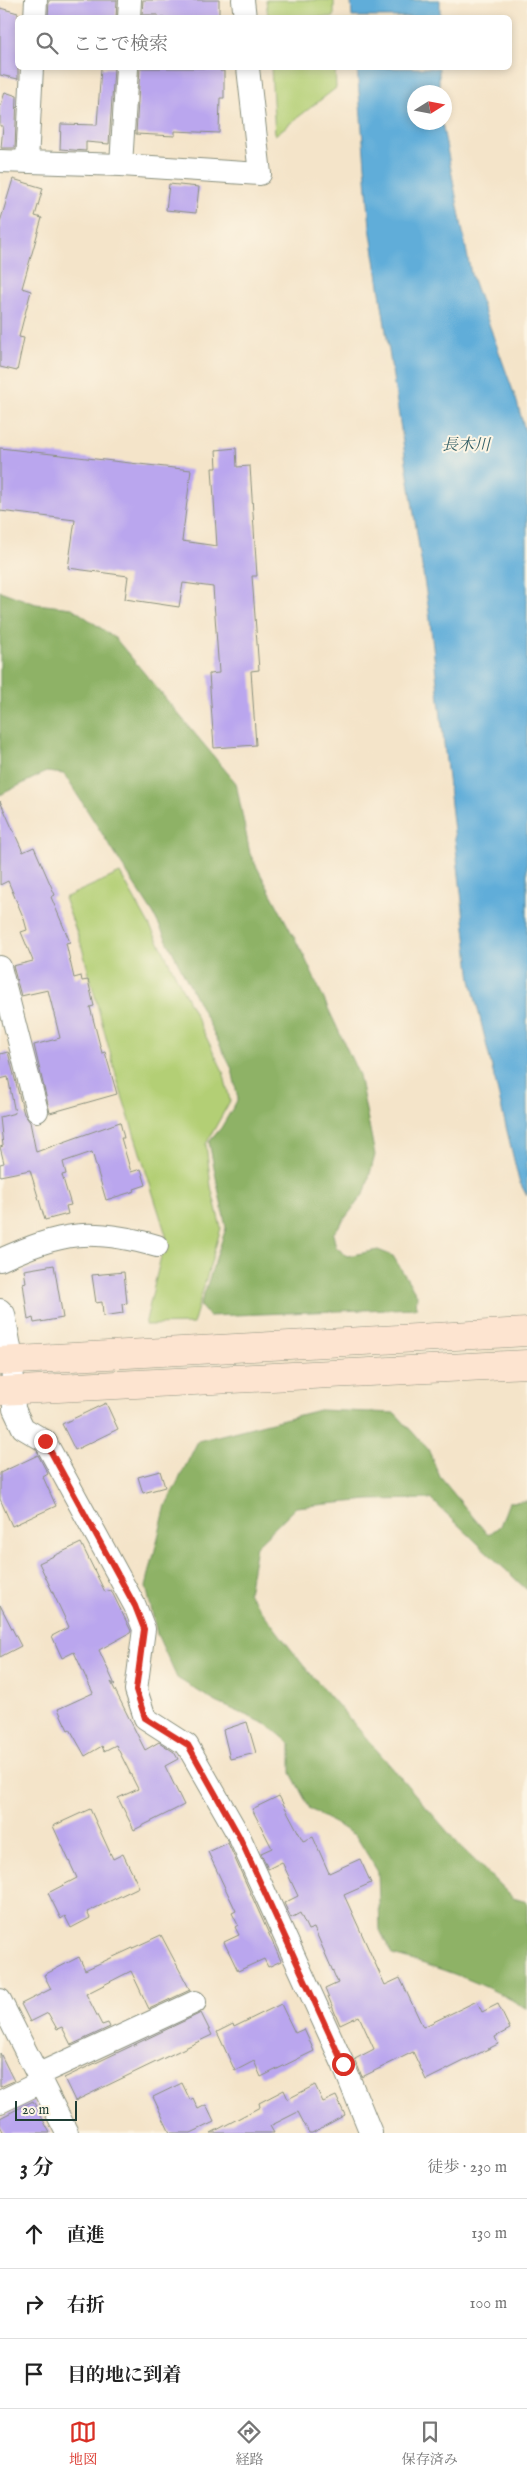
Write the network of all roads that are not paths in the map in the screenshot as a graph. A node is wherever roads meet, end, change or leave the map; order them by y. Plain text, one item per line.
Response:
1 (36, 0) edge
2 (130, 0) edge
3 (243, 0) edge
4 (35, 15) edge
5 (129, 15) edge
6 (245, 15) edge
7 (32, 70) edge
8 (126, 70) edge
9 (248, 70) edge
10 (0, 161) edge
11 (27, 161) junction
12 (121, 165) junction
13 (0, 966) edge
14 (37, 1111) dead end
15 (157, 1246) dead end
16 (0, 1260) edge
17 (0, 1310) edge
18 (527, 1332) edge
19 (6, 1360) edge
20 (527, 1364) edge
21 (6, 1390) edge
22 (0, 2000) edge
23 (195, 2002) dead end
24 (39, 2078) junction
25 (0, 2102) edge
26 (67, 2133) edge
27 (371, 2133) edge

1 - 4 street
2 - 5 street
3 - 6 street
7 - 11 street
8 - 12 street
9 - 12 street
10 - 11 street
11 - 12 street
13 - 14 street
15 - 16 street
17 - 19 street
18 - 19 street
19 - 21 street
20 - 21 street
21 - 27 street
22 - 24 street
23 - 24 street
24 - 25 street
24 - 26 street

